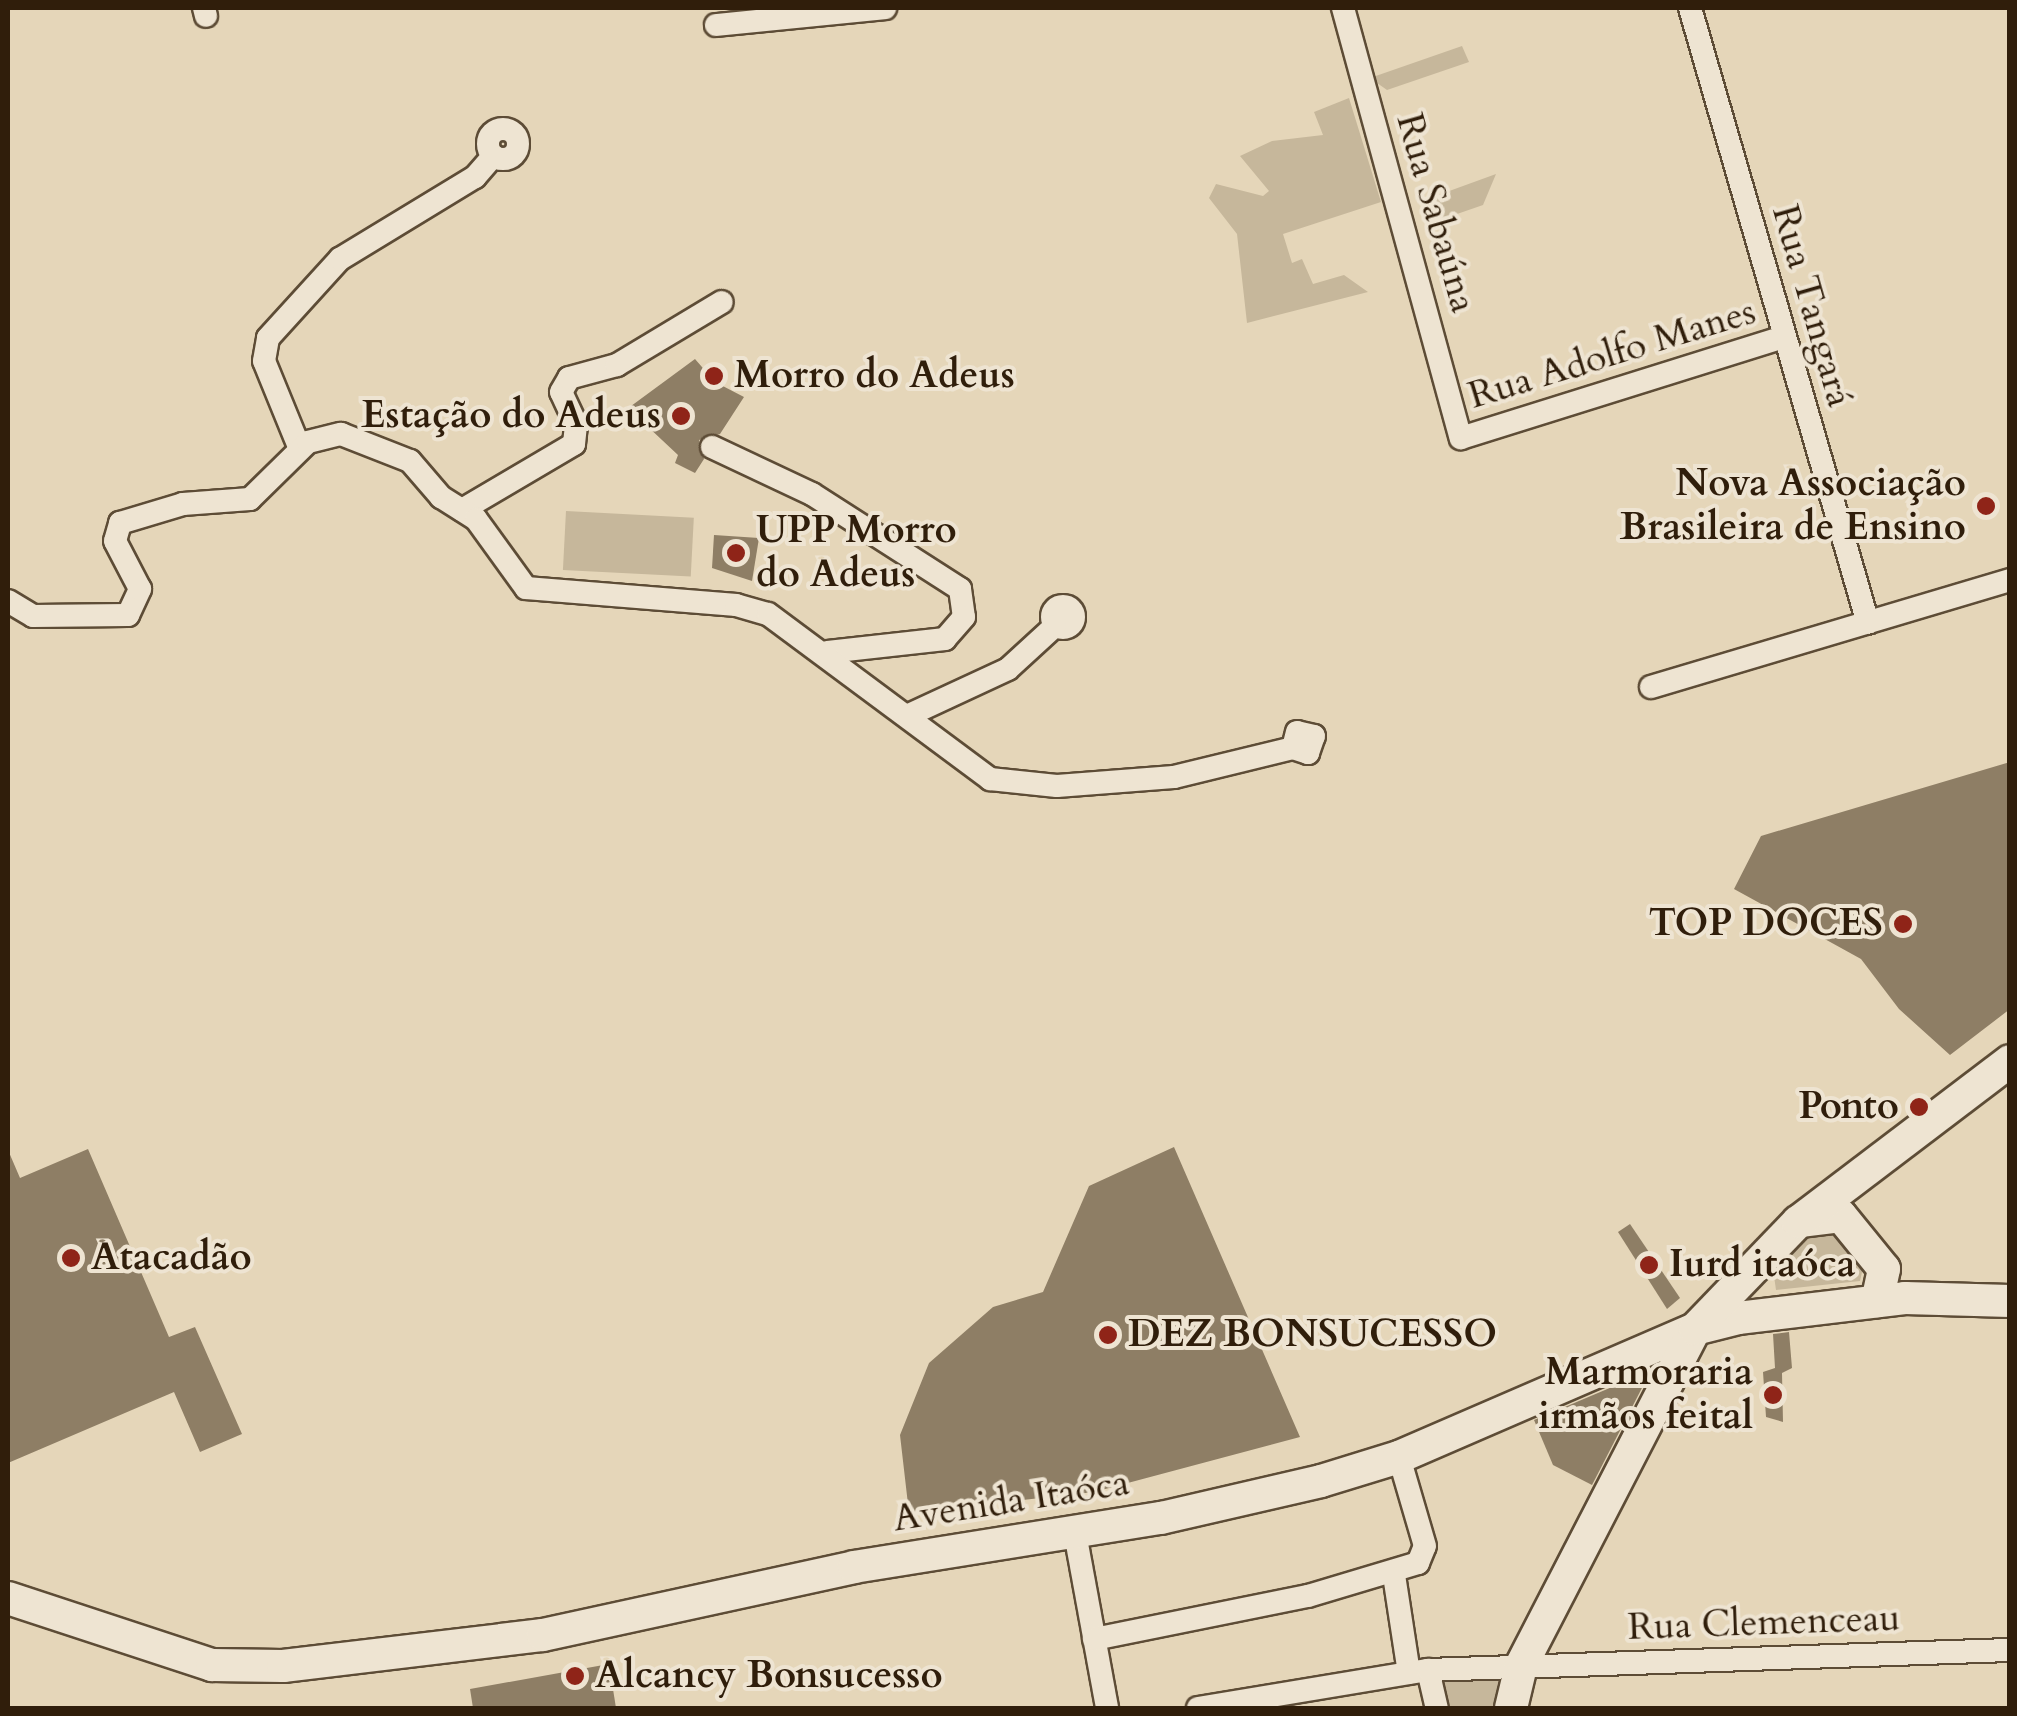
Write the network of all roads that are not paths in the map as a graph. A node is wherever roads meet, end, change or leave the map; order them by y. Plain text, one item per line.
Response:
1 (885, 8) edge
2 (1343, 8) edge
3 (1690, 8) edge
4 (716, 25) dead end
5 (493, 156) dead end
6 (722, 302) dead end
7 (1784, 337) junction
8 (1461, 438) joint
9 (712, 447) dead end
10 (300, 449) junction
11 (462, 510) junction
12 (2010, 580) edge
13 (8, 601) edge
14 (1868, 623) junction
15 (1056, 626) dead end
16 (828, 652) junction
17 (1651, 687) dead end
18 (909, 715) junction
19 (1293, 748) dead end
20 (2010, 1061) edge
21 (1798, 1222) junction
22 (2010, 1301) edge
23 (1877, 1302) junction
24 (1695, 1329) junction
25 (1612, 1367) junction
26 (1658, 1404) junction
27 (1400, 1458) junction
28 (1075, 1533) junction
29 (1394, 1575) junction
30 (8, 1598) edge
31 (1094, 1638) junction
32 (2010, 1650) edge
33 (1521, 1666) junction
34 (1418, 1672) junction
35 (1307, 1698) edge
36 (1106, 1708) edge
37 (1198, 1708) edge
38 (1436, 1708) edge
39 (1511, 1708) edge

1 - 4 street
2 - 8 street, Rua Sabaúna
3 - 7 street, Rua Tangará
5 - 10 street
6 - 11 street
7 - 8 street, Rua Adolfo Manes
7 - 14 street, Rua Tangará
9 - 16 street
10 - 11 street
10 - 13 street
11 - 16 street
12 - 14 street
14 - 17 street
15 - 18 street
16 - 18 street
18 - 19 street
20 - 21 main road
21 - 23 main road
21 - 24 main road
22 - 23 main road, Avenida Itaóca
23 - 24 main road, Avenida Itaóca
24 - 25 main road, Avenida Itaóca
24 - 26 main road
25 - 26 main road
25 - 27 main road, Avenida Itaóca
26 - 33 main road
27 - 28 main road, Avenida Itaóca
27 - 29 street
28 - 30 main road, Avenida Itaóca
28 - 31 street
29 - 31 street
29 - 34 street
31 - 36 street
32 - 33 street, Rua Clemenceau
33 - 34 street, Rua Clemenceau
33 - 39 main road
34 - 35 street, Rua Clemenceau
34 - 38 street
35 - 37 street, Rua Clemenceau

